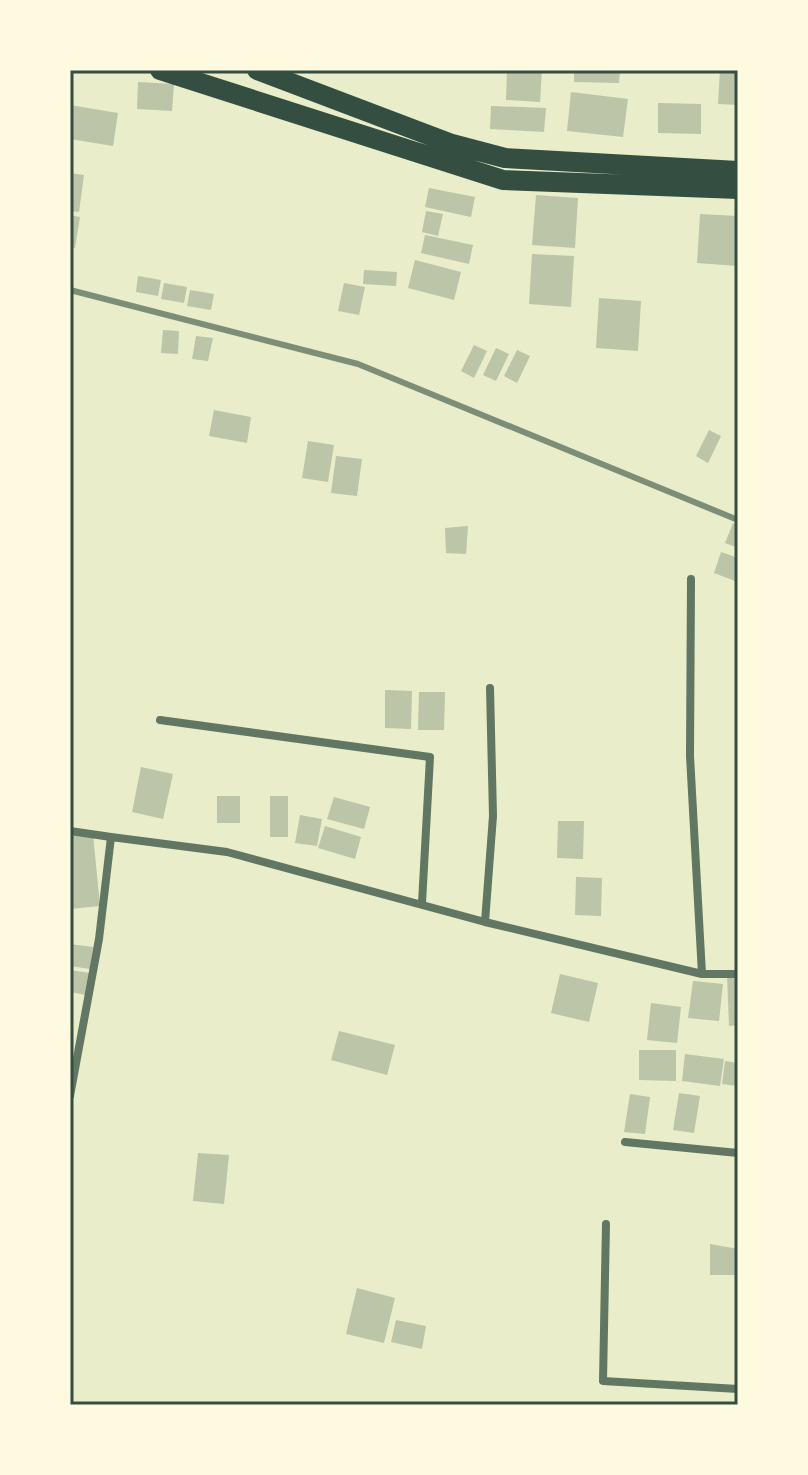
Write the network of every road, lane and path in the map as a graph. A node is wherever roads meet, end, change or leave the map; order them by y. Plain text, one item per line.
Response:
1 (160, 70) edge
2 (257, 70) edge
3 (738, 171) edge
4 (738, 189) edge
5 (691, 579) dead end
6 (490, 688) dead end
7 (160, 720) dead end
8 (70, 831) edge
9 (111, 837) junction
10 (422, 903) junction
11 (485, 922) junction
12 (702, 974) junction
13 (738, 974) edge
14 (70, 1096) edge
15 (625, 1142) dead end
16 (738, 1153) edge
17 (606, 1224) dead end
18 (738, 1389) edge

1 - 4 main road
2 - 3 main road
5 - 12 street
6 - 11 street
7 - 10 street
8 - 9 street
9 - 10 street
9 - 14 street
10 - 11 street
11 - 12 street
12 - 13 street
15 - 16 street
17 - 18 street

